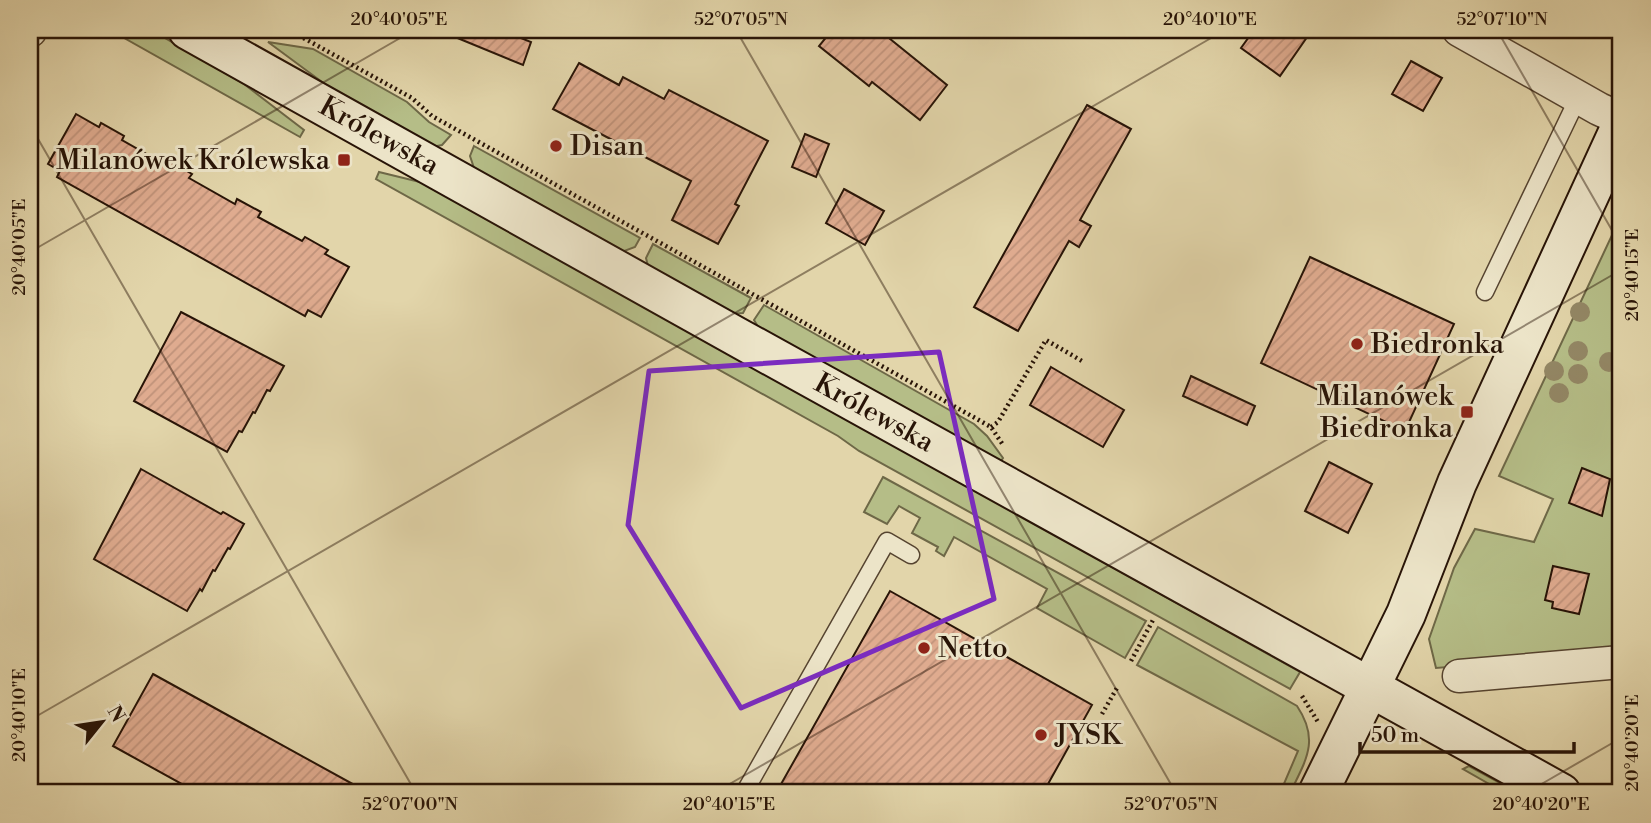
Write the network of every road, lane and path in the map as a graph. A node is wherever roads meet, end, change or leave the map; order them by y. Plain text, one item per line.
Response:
1 (188, 30) edge
2 (289, 30) edge
3 (1459, 30) edge
4 (1578, 98) junction
5 (1621, 119) edge
6 (1621, 126) edge
7 (1485, 292) dead end
8 (1621, 331) edge
9 (1621, 349) edge
10 (1082, 361) dead end
11 (911, 555) dead end
12 (1153, 620) dead end
13 (1131, 661) dead end
14 (1621, 662) edge
15 (1459, 676) dead end
16 (1371, 687) junction
17 (1117, 688) dead end
18 (1301, 696) dead end
19 (1102, 714) dead end
20 (1319, 724) dead end
21 (744, 793) edge
22 (1318, 793) edge
23 (1561, 793) edge

1 - 16 main road, Królewska
2 - 10 path
3 - 4 street
4 - 5 street
4 - 7 lane
6 - 16 main road
8 - 9 path
11 - 21 lane
12 - 13 path
14 - 15 street
16 - 22 main road
16 - 23 main road, Królewska
17 - 19 path
18 - 20 path

